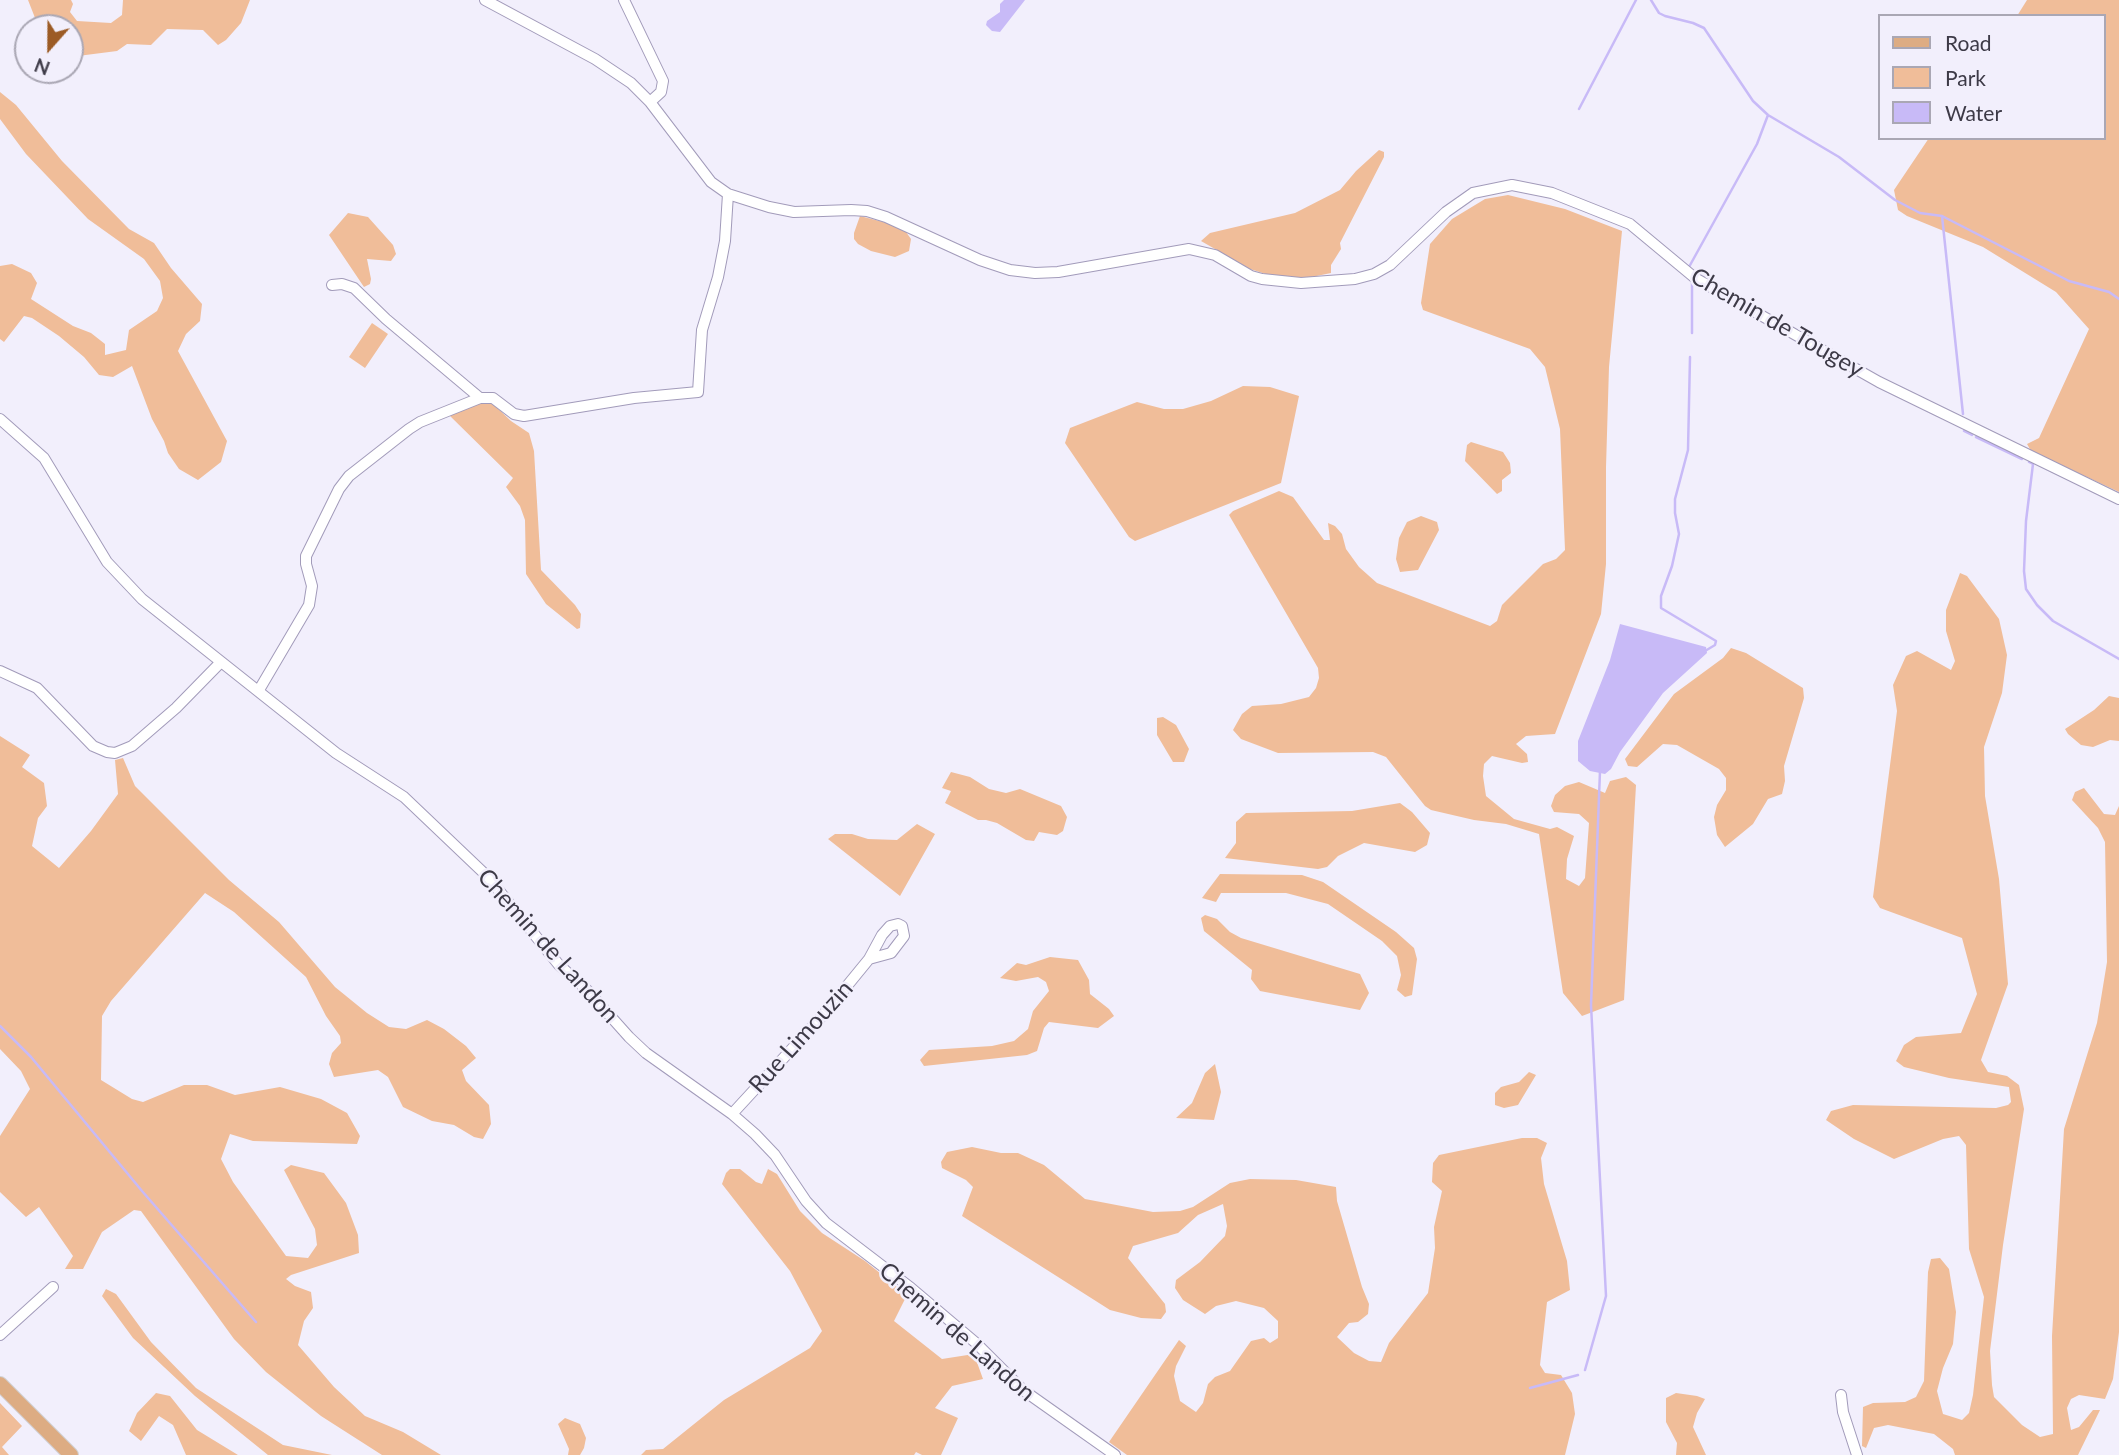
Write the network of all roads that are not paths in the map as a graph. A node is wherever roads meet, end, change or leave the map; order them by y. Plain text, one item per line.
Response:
1 (485, 0) edge
2 (624, 0) edge
3 (650, 102) junction
4 (729, 194) junction
5 (332, 285) dead end
6 (480, 398) junction
7 (0, 419) edge
8 (2119, 499) edge
9 (221, 662) junction
10 (0, 671) edge
11 (259, 690) junction
12 (869, 959) dead end
13 (733, 1114) junction
14 (53, 1287) dead end
15 (0, 1335) edge
16 (0, 1384) edge
17 (1841, 1395) dead end
18 (71, 1455) edge
19 (1115, 1455) edge
20 (1857, 1455) edge

1 - 3 street
2 - 3 street
3 - 4 street
4 - 6 street
4 - 8 street, Chemin de Tougey
5 - 6 street
6 - 11 street
7 - 9 street, Chemin de Landon
9 - 10 street
9 - 11 street, Chemin de Landon
11 - 13 street, Chemin de Landon
12 - 13 street, Rue Limouzin
13 - 19 street, Chemin de Landon
14 - 15 street
16 - 18 main road
17 - 20 street

